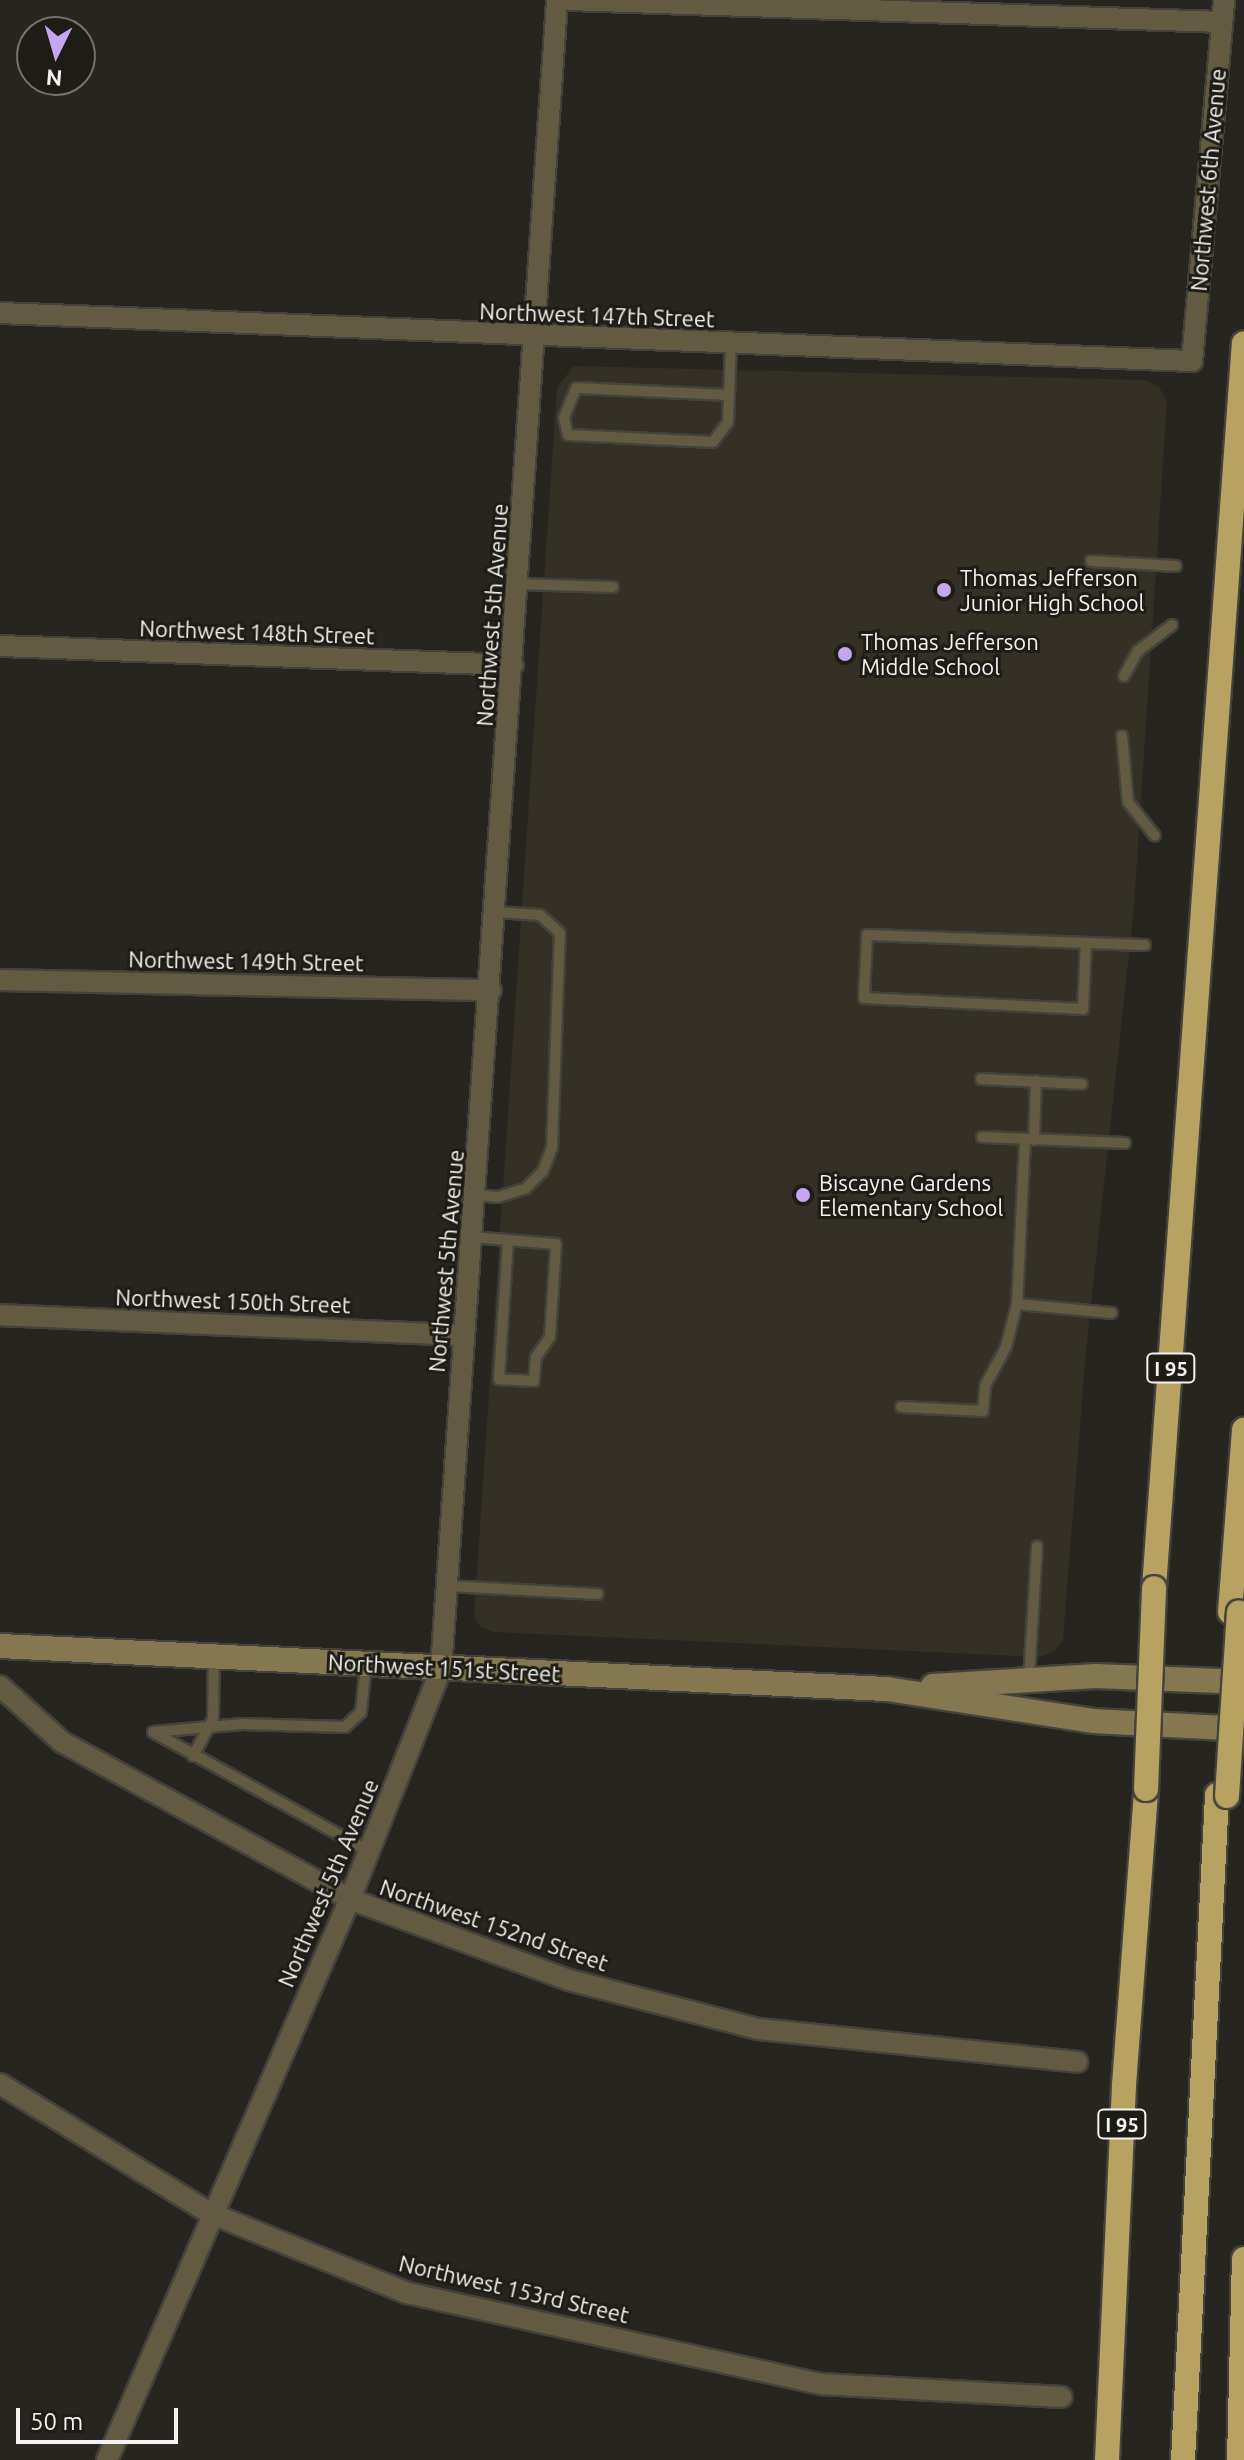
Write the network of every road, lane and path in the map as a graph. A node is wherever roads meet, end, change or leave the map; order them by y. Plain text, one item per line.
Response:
1 (557, 0) edge
2 (569, 0) edge
3 (1224, 0) edge
4 (1222, 22) junction
5 (0, 313) edge
6 (533, 337) junction
7 (1244, 343) edge
8 (731, 344) junction
9 (1192, 361) joint
10 (728, 395) junction
11 (1091, 561) dead end
12 (1176, 566) dead end
13 (518, 584) junction
14 (613, 587) dead end
15 (1172, 625) dead end
16 (0, 646) edge
17 (513, 665) junction
18 (1124, 676) dead end
19 (1122, 736) dead end
20 (1155, 836) dead end
21 (496, 912) junction
22 (1086, 943) junction
23 (1145, 945) dead end
24 (0, 980) edge
25 (491, 990) junction
26 (981, 1079) dead end
27 (1036, 1081) junction
28 (1082, 1084) dead end
29 (982, 1137) dead end
30 (1029, 1140) junction
31 (1125, 1143) dead end
32 (475, 1195) junction
33 (471, 1237) junction
34 (508, 1240) junction
35 (1017, 1304) junction
36 (1112, 1313) dead end
37 (0, 1315) edge
38 (463, 1335) junction
39 (901, 1407) dead end
40 (1244, 1430) edge
41 (1037, 1546) dead end
42 (1244, 1550) edge
43 (448, 1586) junction
44 (598, 1594) dead end
45 (1234, 1612) junction
46 (0, 1646) edge
47 (214, 1657) junction
48 (366, 1665) junction
49 (441, 1669) junction
50 (1096, 1676) junction
51 (1029, 1680) junction
52 (1244, 1682) edge
53 (0, 1686) edge
54 (887, 1689) junction
55 (1093, 1721) junction
56 (207, 1729) junction
57 (1244, 1729) edge
58 (193, 1756) junction
59 (1222, 1795) junction
60 (369, 1851) junction
61 (350, 1899) junction
62 (1077, 2062) dead end
63 (0, 2084) edge
64 (210, 2213) junction
65 (1244, 2259) edge
66 (1062, 2397) dead end
67 (107, 2460) edge
68 (1107, 2460) edge
69 (1183, 2460) edge
70 (1193, 2460) edge
71 (1239, 2460) edge

1 - 6 street, Northwest 5th Avenue
2 - 4 street
3 - 4 street, Northwest 6th Avenue
4 - 9 street, Northwest 6th Avenue
5 - 6 street, Northwest 147th Street
6 - 8 street, Northwest 147th Street
6 - 13 street, Northwest 5th Avenue
7 - 68 highway, I 95, bridge
8 - 9 street, Northwest 147th Street
8 - 10 lane
10 - 10 lane
11 - 12 lane
13 - 14 lane
13 - 17 street, Northwest 5th Avenue
15 - 18 lane
16 - 17 street, Northwest 148th Street
17 - 21 street, Northwest 5th Avenue
19 - 20 lane
21 - 25 street, Northwest 5th Avenue
21 - 32 lane
22 - 22 lane
22 - 23 lane
24 - 25 street, Northwest 149th Street
25 - 32 street, Northwest 5th Avenue
26 - 27 lane
27 - 28 lane
27 - 30 lane
29 - 30 lane
30 - 31 lane
30 - 35 lane
32 - 33 street, Northwest 5th Avenue
33 - 34 lane
33 - 38 street, Northwest 5th Avenue
34 - 34 lane
35 - 36 lane
35 - 39 lane
37 - 38 street, Northwest 150th Street
38 - 43 street, Northwest 5th Avenue
40 - 45 highway
41 - 51 lane
42 - 45 highway
43 - 44 lane
43 - 49 street, Northwest 5th Avenue
45 - 59 highway, bridge
46 - 47 street, Northwest 151st Street
47 - 48 street, Northwest 151st Street
47 - 56 lane
48 - 49 street, Northwest 151st Street
48 - 56 lane
49 - 54 street, Northwest 151st Street
49 - 60 street, Northwest 5th Avenue
50 - 51 street, Northwest 151st Street
50 - 52 street, Northwest 151st Street
50 - 55 street
51 - 54 street, Northwest 151st Street
53 - 61 street, Northwest 152nd Street
54 - 55 street, Northwest 151st Street
55 - 57 street, Northwest 151st Street
56 - 58 lane
56 - 58 lane
58 - 60 lane
59 - 69 highway
59 - 70 highway
60 - 61 street, Northwest 5th Avenue
61 - 62 street, Northwest 152nd Street
61 - 64 street, Northwest 5th Avenue
63 - 64 street, Northwest 153rd Street
64 - 66 street, Northwest 153rd Street
64 - 67 street, Northwest 5th Avenue
65 - 71 highway

